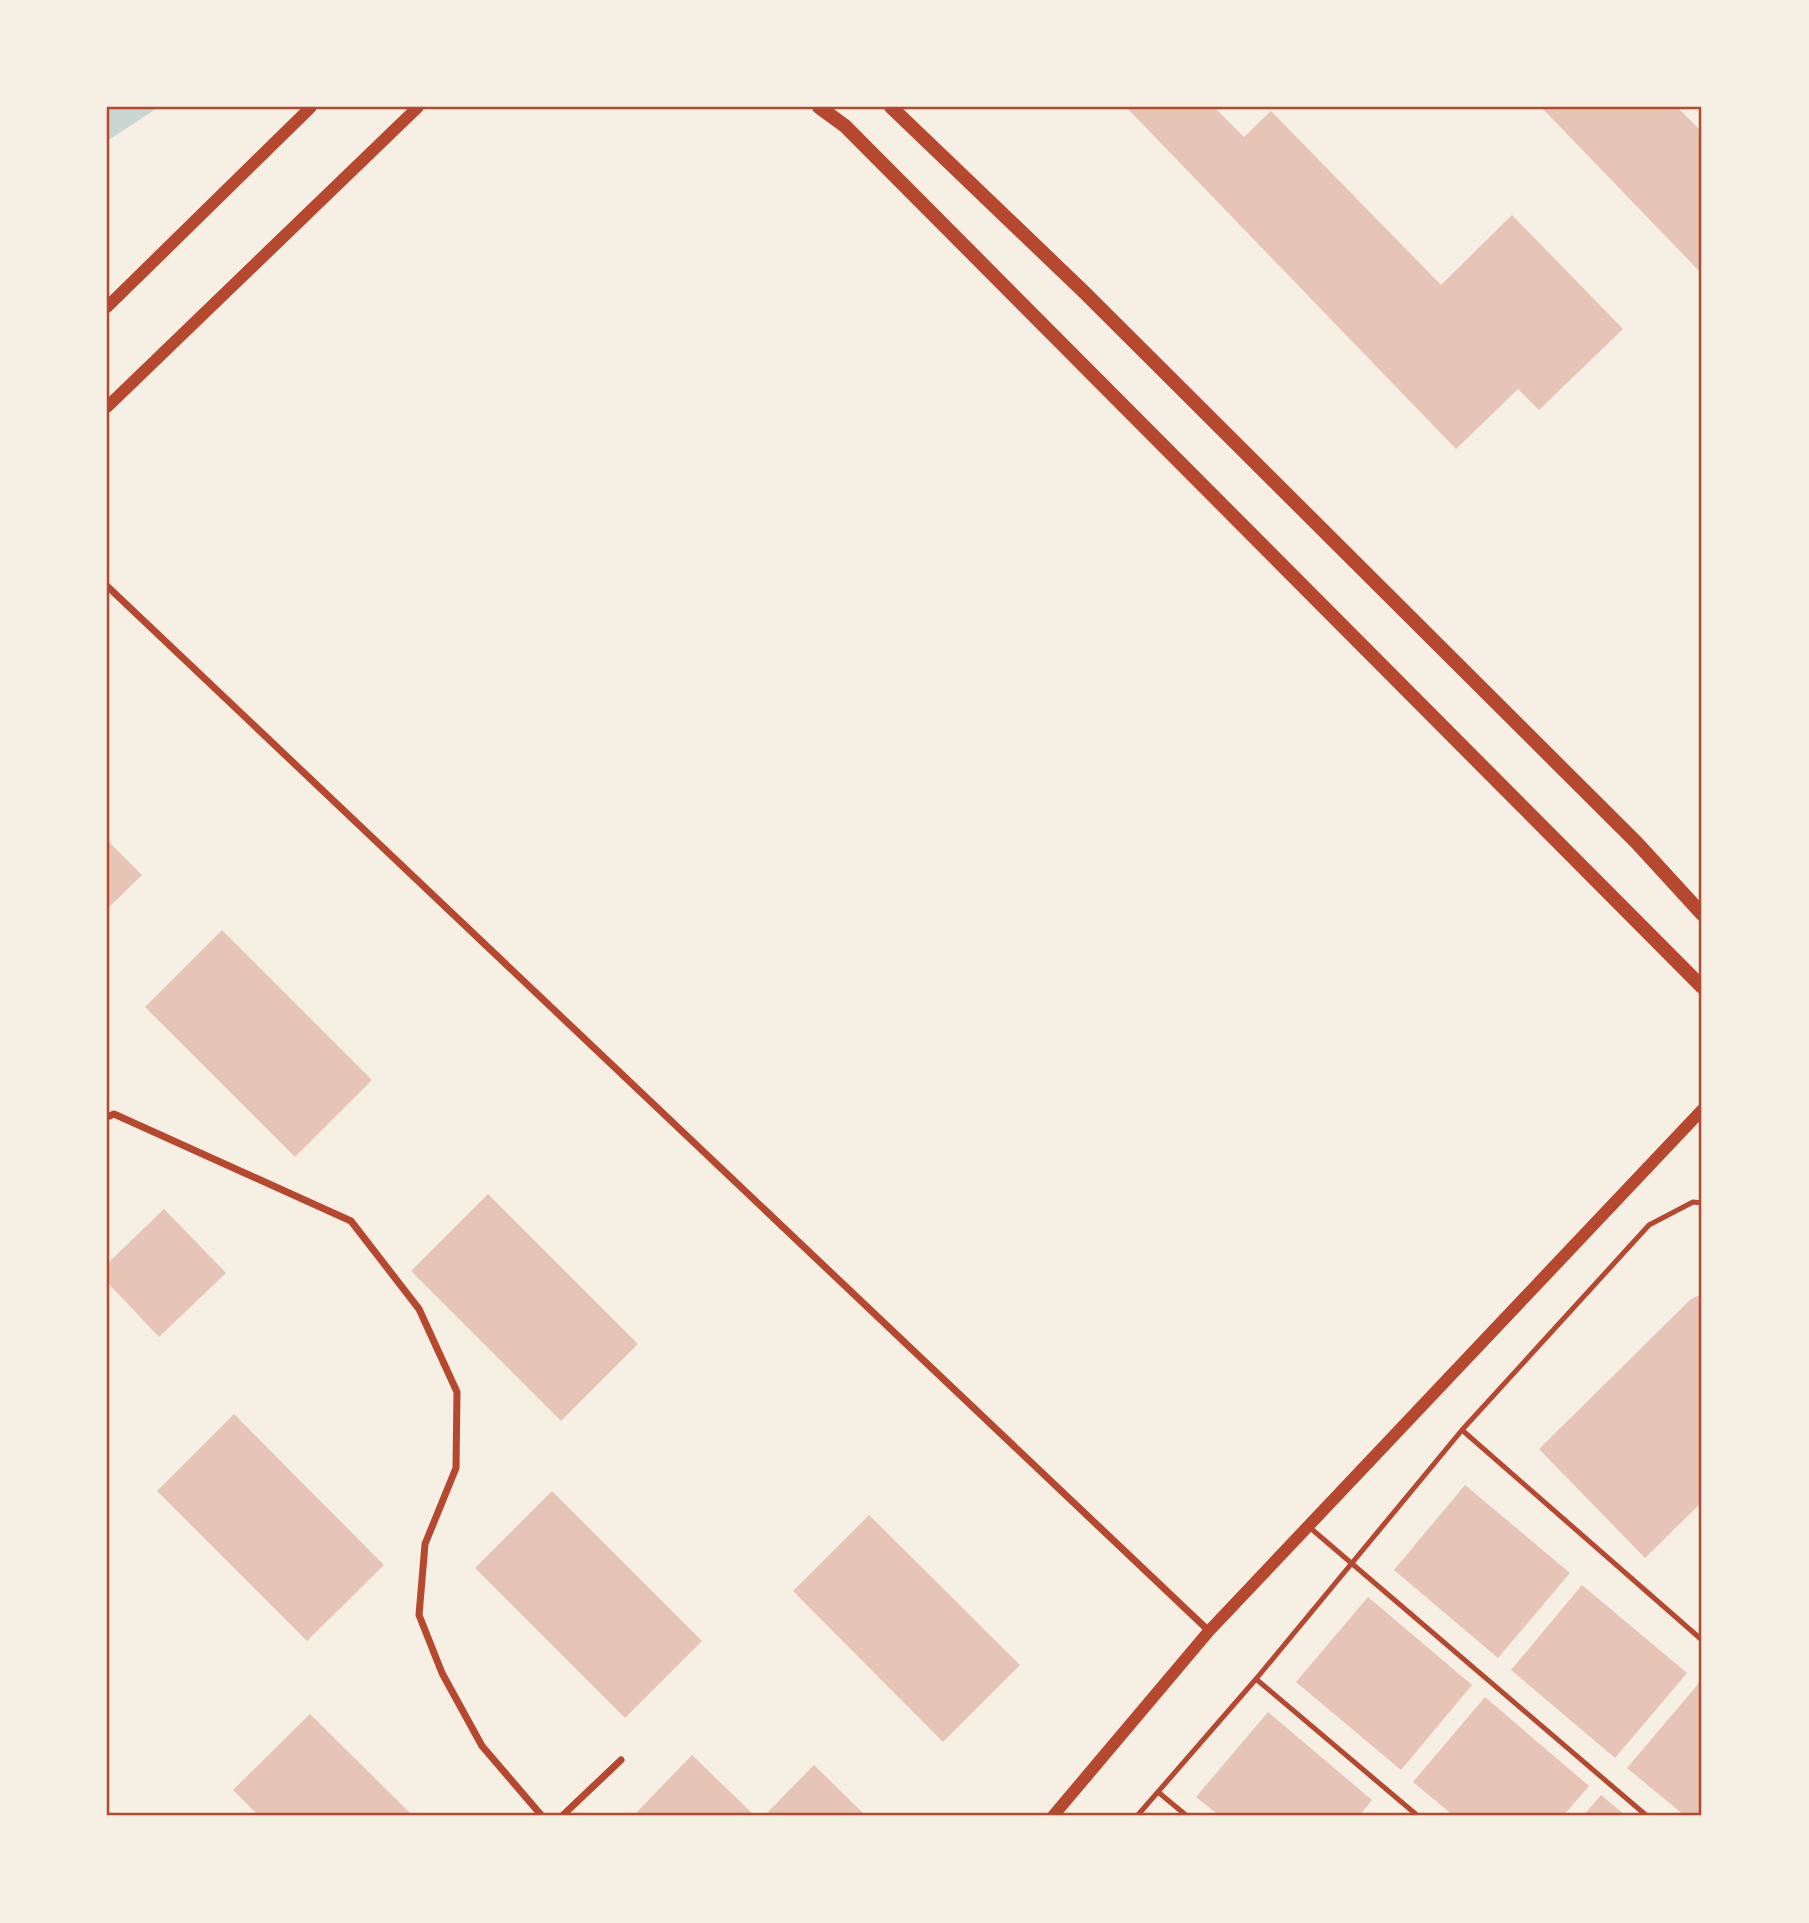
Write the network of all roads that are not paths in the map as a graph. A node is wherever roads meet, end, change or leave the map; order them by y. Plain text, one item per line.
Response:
1 (311, 107) edge
2 (418, 107) edge
3 (819, 107) edge
4 (891, 107) edge
5 (107, 307) edge
6 (107, 407) edge
7 (107, 586) edge
8 (1702, 915) edge
9 (1702, 987) edge
10 (1702, 1110) edge
11 (107, 1117) edge
12 (1702, 1203) edge
13 (1462, 1430) junction
14 (1308, 1526) junction
15 (1353, 1562) junction
16 (1209, 1631) junction
17 (1702, 1640) edge
18 (1256, 1679) junction
19 (621, 1760) dead end
20 (1158, 1792) junction
21 (542, 1816) edge
22 (562, 1816) edge
23 (1052, 1816) edge
24 (1137, 1816) edge
25 (1187, 1816) edge
26 (1418, 1816) edge
27 (1647, 1816) edge

1 - 5 street
2 - 6 street
3 - 9 main road
4 - 8 main road
7 - 16 street
10 - 14 street
11 - 21 street
12 - 13 lane
13 - 15 lane
13 - 17 lane
14 - 15 lane
14 - 16 street
15 - 18 lane
15 - 27 lane
16 - 23 street
18 - 20 lane
18 - 26 lane
19 - 22 street
20 - 24 lane
20 - 25 lane

